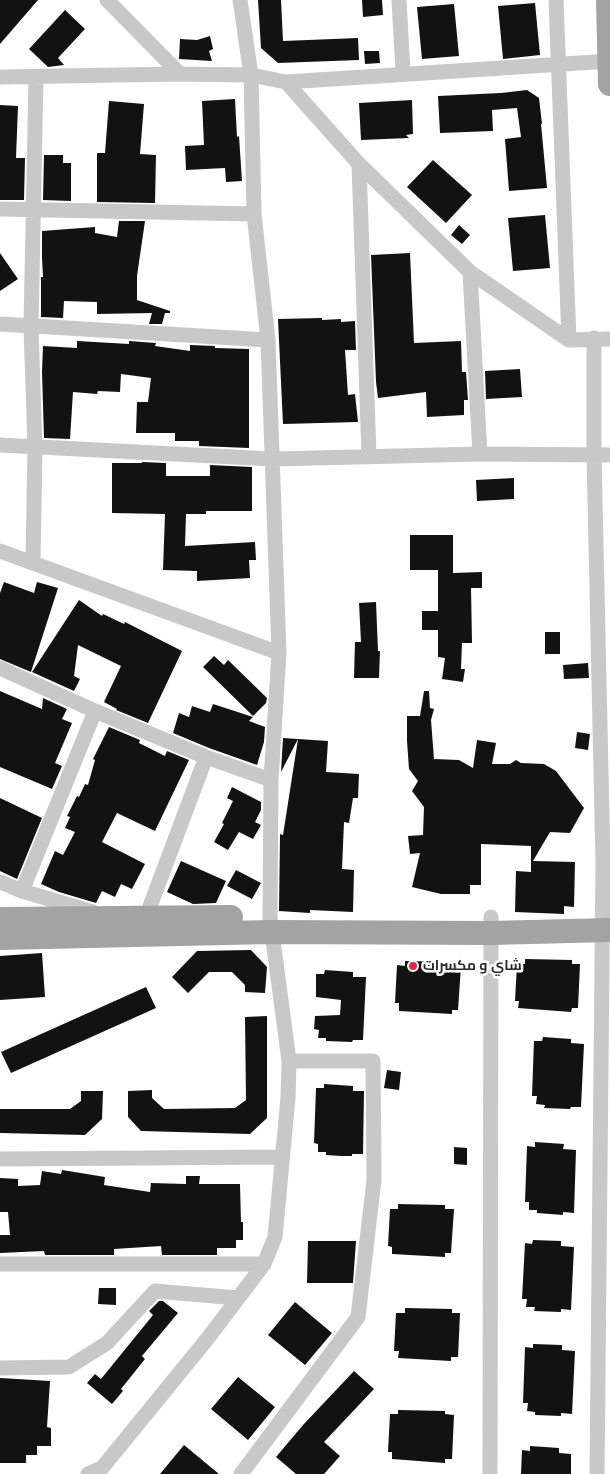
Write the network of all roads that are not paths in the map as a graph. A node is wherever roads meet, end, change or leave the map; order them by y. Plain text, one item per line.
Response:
1 (107, 0) edge
2 (240, 0) edge
3 (399, 0) edge
4 (556, 0) edge
5 (608, 0) edge
6 (558, 64) junction
7 (610, 68) edge
8 (180, 74) junction
9 (403, 74) junction
10 (251, 75) junction
11 (0, 77) edge
12 (36, 78) junction
13 (286, 82) junction
14 (359, 164) junction
15 (0, 209) edge
16 (34, 210) junction
17 (254, 214) junction
18 (470, 272) junction
19 (0, 324) edge
20 (31, 327) junction
21 (594, 338) junction
22 (610, 339) edge
23 (268, 340) junction
24 (569, 340) junction
25 (0, 445) edge
26 (35, 447) junction
27 (480, 454) junction
28 (594, 454) junction
29 (610, 455) edge
30 (369, 456) junction
31 (273, 459) junction
32 (0, 551) edge
33 (33, 562) junction
34 (279, 653) junction
35 (0, 668) edge
36 (95, 711) junction
37 (206, 757) junction
38 (271, 780) junction
39 (0, 882) edge
40 (22, 891) junction
41 (146, 917) junction
42 (111, 918) junction
43 (0, 919) edge
44 (606, 924) edge
45 (271, 925) junction
46 (491, 925) junction
47 (0, 938) edge
48 (289, 1061) junction
49 (282, 1157) junction
50 (0, 1159) edge
51 (0, 1264) edge
52 (264, 1264) junction
53 (238, 1298) junction
54 (0, 1368) edge
55 (98, 1472) edge
56 (241, 1474) edge
57 (490, 1474) edge
58 (597, 1474) edge

1 - 8 street
2 - 10 street
3 - 9 street
4 - 6 street
5 - 7 main road
6 - 7 street
6 - 9 street
6 - 24 street
8 - 10 street
8 - 12 street
9 - 13 street
10 - 13 street
10 - 17 street
11 - 12 street
12 - 16 street
13 - 14 street
14 - 18 street
14 - 30 street
15 - 16 street
16 - 17 street
16 - 20 street
17 - 23 street
18 - 24 street
18 - 27 street
19 - 20 street
20 - 23 street
20 - 26 street
21 - 22 street
21 - 24 street
21 - 28 street
23 - 31 street
25 - 26 street
26 - 31 street
26 - 33 street
27 - 28 street
27 - 30 street
28 - 29 street
28 - 44 street
30 - 31 street
31 - 34 street
32 - 33 street
33 - 34 street
34 - 38 street
35 - 36 street
36 - 37 street
36 - 40 street
37 - 38 street
37 - 41 street
38 - 45 street
39 - 40 street
40 - 42 street
41 - 42 main road
41 - 45 main road
42 - 43 main road
44 - 46 main road
44 - 58 street
45 - 46 main road
45 - 47 main road
45 - 48 street
46 - 57 street
48 - 49 street
48 - 56 street
49 - 50 street
49 - 52 street
51 - 52 street
52 - 53 street
53 - 54 street
53 - 55 street

